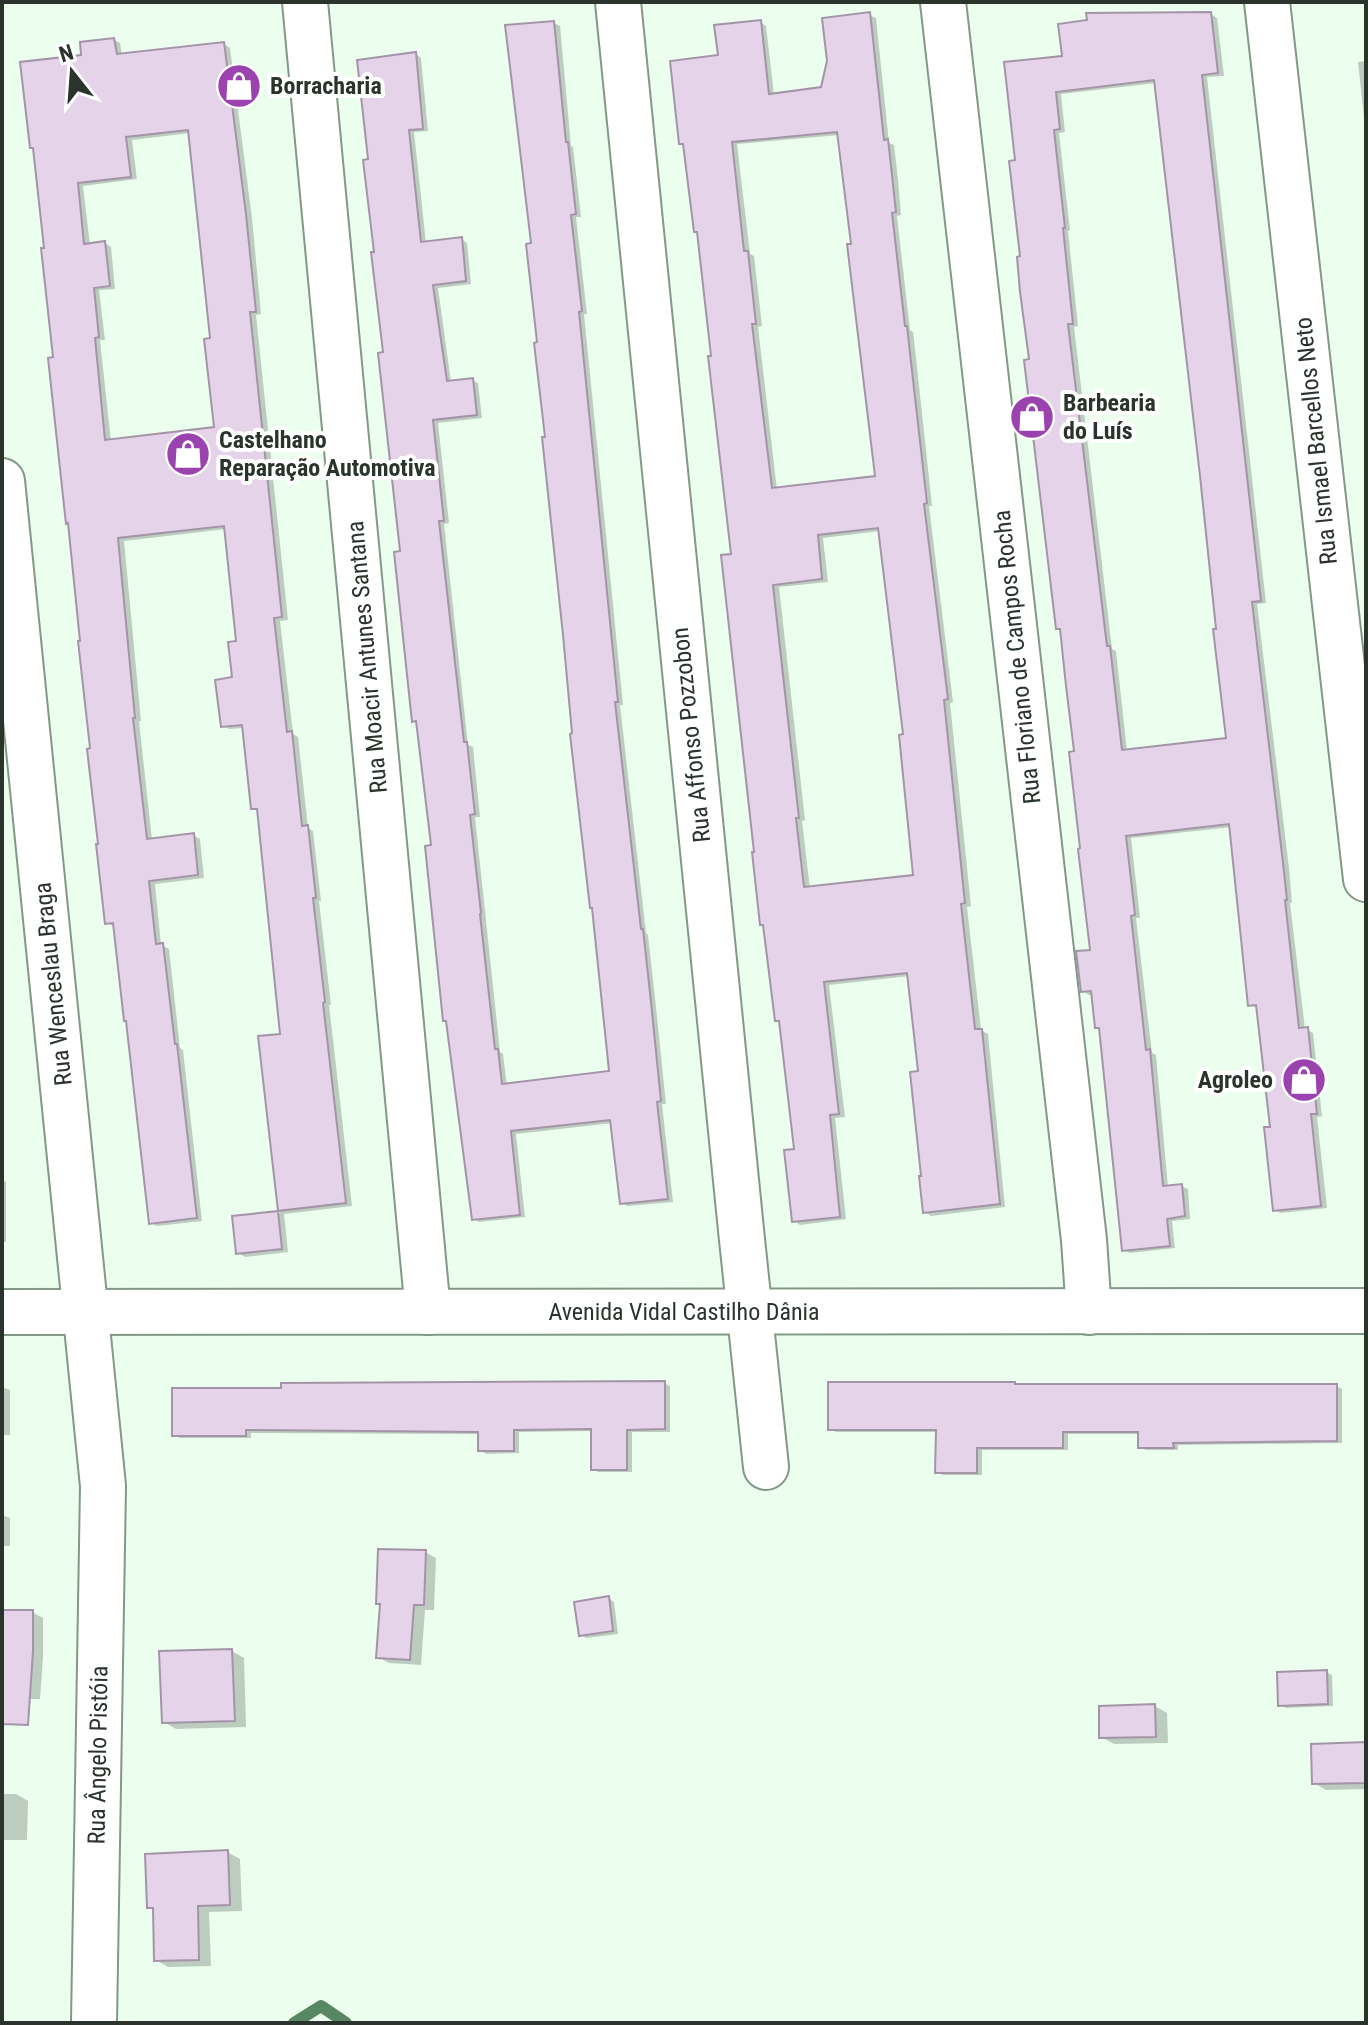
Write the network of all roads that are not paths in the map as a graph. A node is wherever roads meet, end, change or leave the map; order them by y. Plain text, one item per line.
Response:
1 (305, 2) edge
2 (618, 2) edge
3 (943, 2) edge
4 (1267, 2) edge
5 (2, 481) edge
6 (1366, 879) edge
7 (1366, 1311) edge
8 (2, 1312) edge
9 (86, 1312) junction
10 (428, 1312) junction
11 (750, 1312) junction
12 (1089, 1312) junction
13 (766, 1467) dead end
14 (103, 1486) joint
15 (94, 2023) edge

1 - 10 street, Rua Moacir Antunes Santana
2 - 11 street, Rua Affonso Pozzobon
3 - 12 street, Rua Floriano de Campos Rocha
4 - 6 street, Rua Ismael Barcellos Neto
5 - 9 street, Rua Wenceslau Braga
7 - 12 street, Avenida Vidal Castilho Dânia
8 - 9 street, Avenida Vidal Castilho Dânia
9 - 10 street, Avenida Vidal Castilho Dânia
9 - 14 street, Rua Wenceslau Braga
10 - 11 street, Avenida Vidal Castilho Dânia
11 - 12 street, Avenida Vidal Castilho Dânia
11 - 13 street, Rua Affonso Pozzobon
14 - 15 street, Rua Ângelo Pistóia

